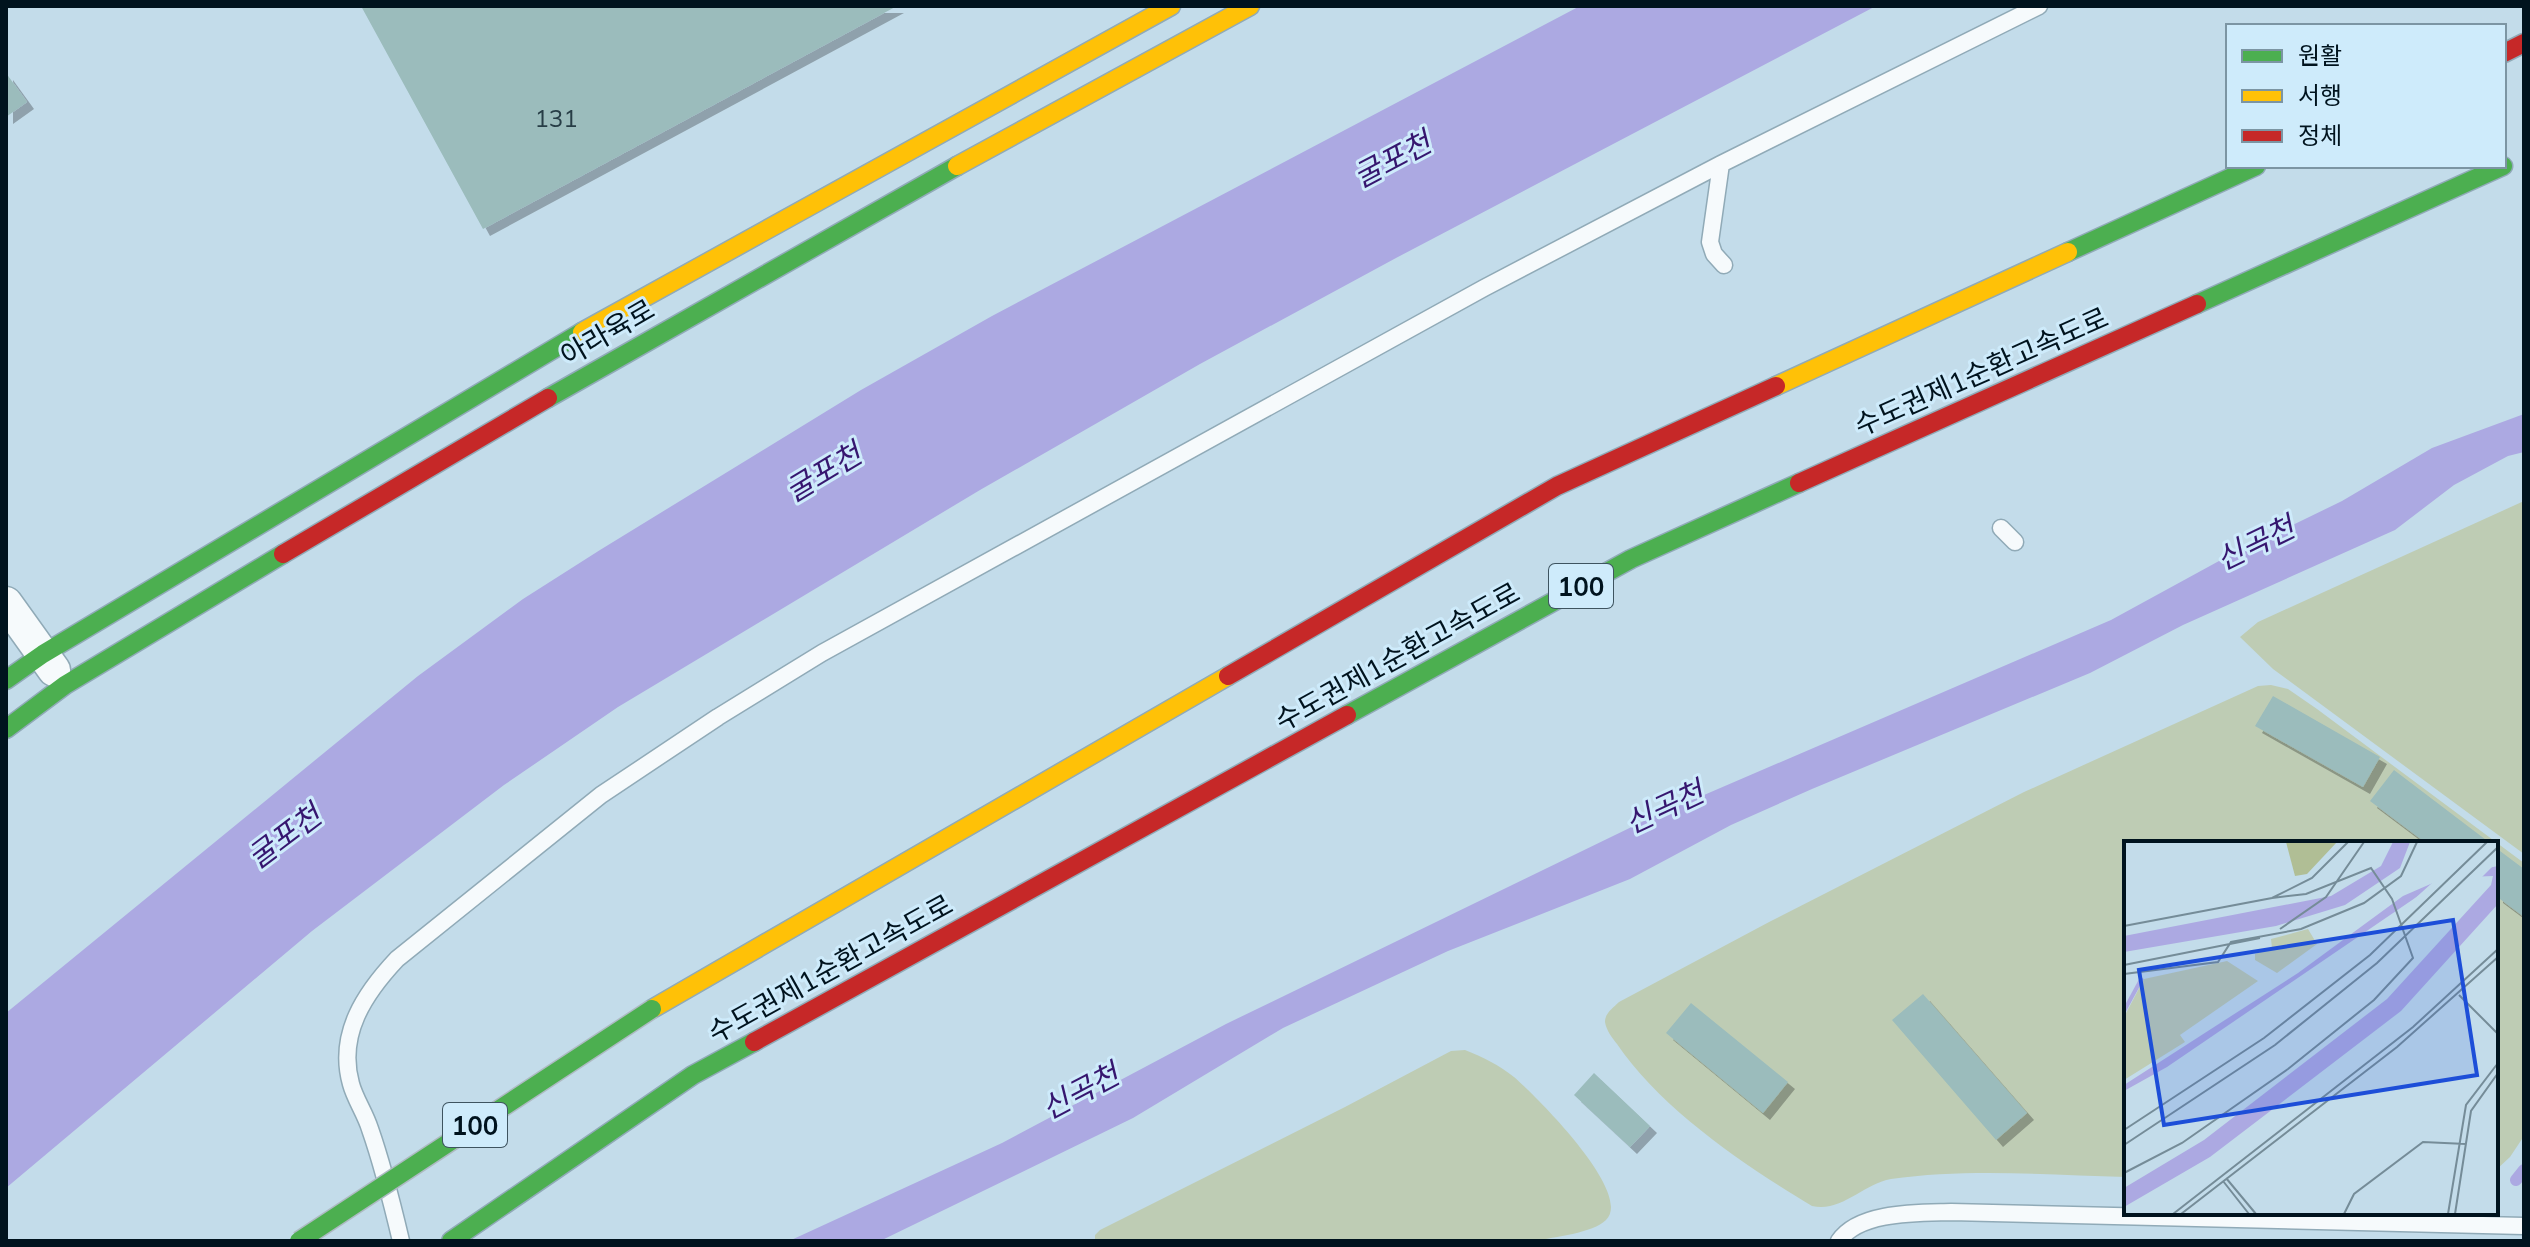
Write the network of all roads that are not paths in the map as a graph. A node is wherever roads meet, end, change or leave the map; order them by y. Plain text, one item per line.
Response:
1 (1171, 6) edge
2 (1250, 6) edge
3 (2039, 6) edge
4 (2524, 43) edge
5 (2506, 52) edge
6 (1721, 164) junction
7 (2252, 168) edge
8 (2500, 168) edge
9 (1724, 265) dead end
10 (2001, 528) dead end
11 (2015, 542) dead end
12 (6, 603) edge
13 (43, 654) junction
14 (6, 680) edge
15 (65, 685) junction
16 (6, 729) edge
17 (2524, 1226) edge
18 (299, 1241) edge
19 (401, 1241) edge
20 (451, 1241) edge
21 (1839, 1241) edge

1 - 13 main road, 아라육로
2 - 15 main road, 아라육로
3 - 6 lane
4 - 5 main road
6 - 9 lane
6 - 19 lane
7 - 18 main road, 수도권제1순환고속도로 / 100, bridge
8 - 20 main road, 수도권제1순환고속도로 / 100
10 - 11 lane
12 - 13 street
13 - 14 main road, 아라육로
13 - 15 street
15 - 16 main road, 아라육로
17 - 21 lane

